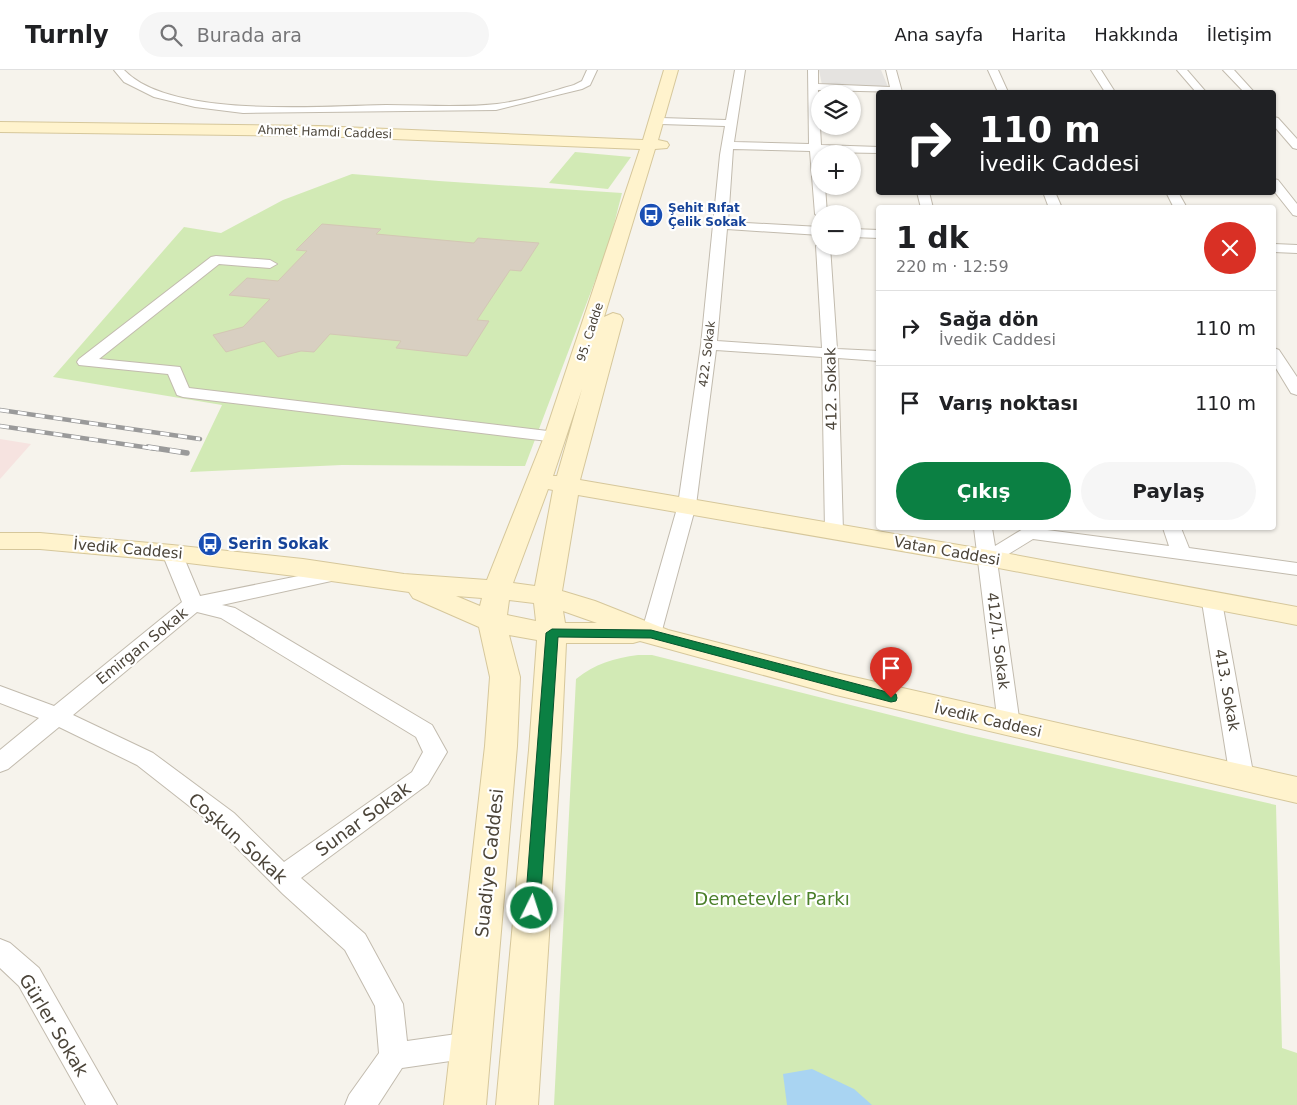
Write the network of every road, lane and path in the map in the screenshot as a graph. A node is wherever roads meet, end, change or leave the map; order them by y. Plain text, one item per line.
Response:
1 (119, 70) edge
2 (592, 70) edge
3 (671, 70) edge
4 (682, 70) edge
5 (740, 70) edge
6 (813, 70) edge
7 (891, 70) edge
8 (994, 70) edge
9 (1096, 70) edge
10 (1182, 70) edge
11 (1228, 70) edge
12 (813, 85) edge
13 (861, 89) edge
14 (876, 90) edge
15 (897, 90) edge
16 (1002, 90) edge
17 (1109, 90) edge
18 (1199, 90) edge
19 (1247, 90) edge
20 (333, 110) junction
21 (662, 121) junction
22 (1276, 122) edge
23 (732, 123) junction
24 (0, 126) edge
25 (319, 131) junction
26 (655, 145) junction
27 (728, 145) junction
28 (1297, 146) edge
29 (811, 148) edge
30 (861, 149) edge
31 (876, 150) edge
32 (1276, 185) edge
33 (1297, 212) edge
34 (721, 225) junction
35 (811, 230) edge
36 (861, 233) edge
37 (876, 234) edge
38 (1276, 248) edge
39 (1297, 249) edge
40 (825, 255) edge
41 (270, 264) dead end
42 (708, 345) junction
43 (830, 352) junction
44 (876, 356) edge
45 (1276, 357) edge
46 (1297, 390) edge
47 (556, 437) junction
48 (539, 481) junction
49 (567, 484) junction
50 (688, 505) junction
51 (983, 530) edge
52 (1173, 530) edge
53 (834, 532) junction
54 (0, 541) edge
55 (172, 553) junction
56 (1181, 553) junction
57 (988, 558) junction
58 (1297, 569) edge
59 (338, 574) junction
60 (547, 596) junction
61 (1212, 602) junction
62 (193, 604) junction
63 (495, 606) junction
64 (1297, 616) edge
65 (552, 633) junction
66 (651, 634) junction
67 (0, 694) edge
68 (56, 716) junction
69 (1009, 725) junction
70 (0, 763) edge
71 (1242, 778) junction
72 (1297, 790) edge
73 (282, 877) junction
74 (0, 951) edge
75 (471, 1045) junction
76 (394, 1056) junction
77 (102, 1105) edge
78 (360, 1105) edge
79 (465, 1105) edge
80 (517, 1105) edge

1 - 20 street
2 - 20 street
3 - 21 main road, 95. Cadde
4 - 21 main road, 95. Cadde
5 - 23 street, 422. Sokak
6 - 12 street
7 - 15 street
8 - 16 street
9 - 17 street
10 - 18 street
11 - 19 street
13 - 14 street
20 - 25 street
21 - 23 street
21 - 26 main road, 95. Cadde
22 - 28 street
23 - 27 street, 422. Sokak
24 - 25 main road, Ahmet Hamdi Caddesi
25 - 26 main road, Ahmet Hamdi Caddesi
26 - 47 main road, 95. Cadde
26 - 49 main road, 95. Cadde
27 - 29 street
27 - 34 street, 422. Sokak
30 - 31 street
32 - 33 street
34 - 35 street
34 - 42 street, 422. Sokak
36 - 37 street
38 - 39 street
40 - 43 street, 412. Sokak
41 - 47 street
42 - 43 street
42 - 50 street, 422. Sokak
43 - 44 street
43 - 53 street, 412. Sokak
45 - 46 street
47 - 48 main road, 95. Cadde
48 - 49 main road, Vatan Caddesi
48 - 63 main road, 95. Cadde
49 - 50 main road, Vatan Caddesi
49 - 60 main road, 95. Cadde
50 - 53 main road, Vatan Caddesi
50 - 66 street, 422. Sokak
51 - 57 street, 412/1. Sokak
52 - 56 street
53 - 57 main road, Vatan Caddesi
54 - 55 main road, İvedik Caddesi
55 - 59 main road, İvedik Caddesi
55 - 62 street
56 - 57 street
56 - 58 street
57 - 61 main road, Vatan Caddesi
57 - 69 street, 412/1. Sokak
59 - 62 street, Emirgan Sokak
59 - 63 main road, İvedik Caddesi
60 - 63 main road, İvedik Caddesi
60 - 65 main road
60 - 66 main road, İvedik Caddesi
61 - 64 main road, Vatan Caddesi
61 - 71 street, 413. Sokak
62 - 68 street, Emirgan Sokak
62 - 73 street, Sunar Sokak
63 - 65 main road, İvedik Caddesi
63 - 75 main road, Suadiye Caddesi
65 - 66 main road, İvedik Caddesi
65 - 80 main road
66 - 69 main road, İvedik Caddesi
67 - 68 street, Coşkun Sokak
68 - 70 street, Emirgan Sokak
68 - 73 street, Coşkun Sokak
69 - 71 main road, İvedik Caddesi
71 - 72 main road, İvedik Caddesi
73 - 76 street, Coşkun Sokak
74 - 77 street, Gürler Sokak
75 - 76 street
75 - 79 main road, Suadiye Caddesi
76 - 78 street

